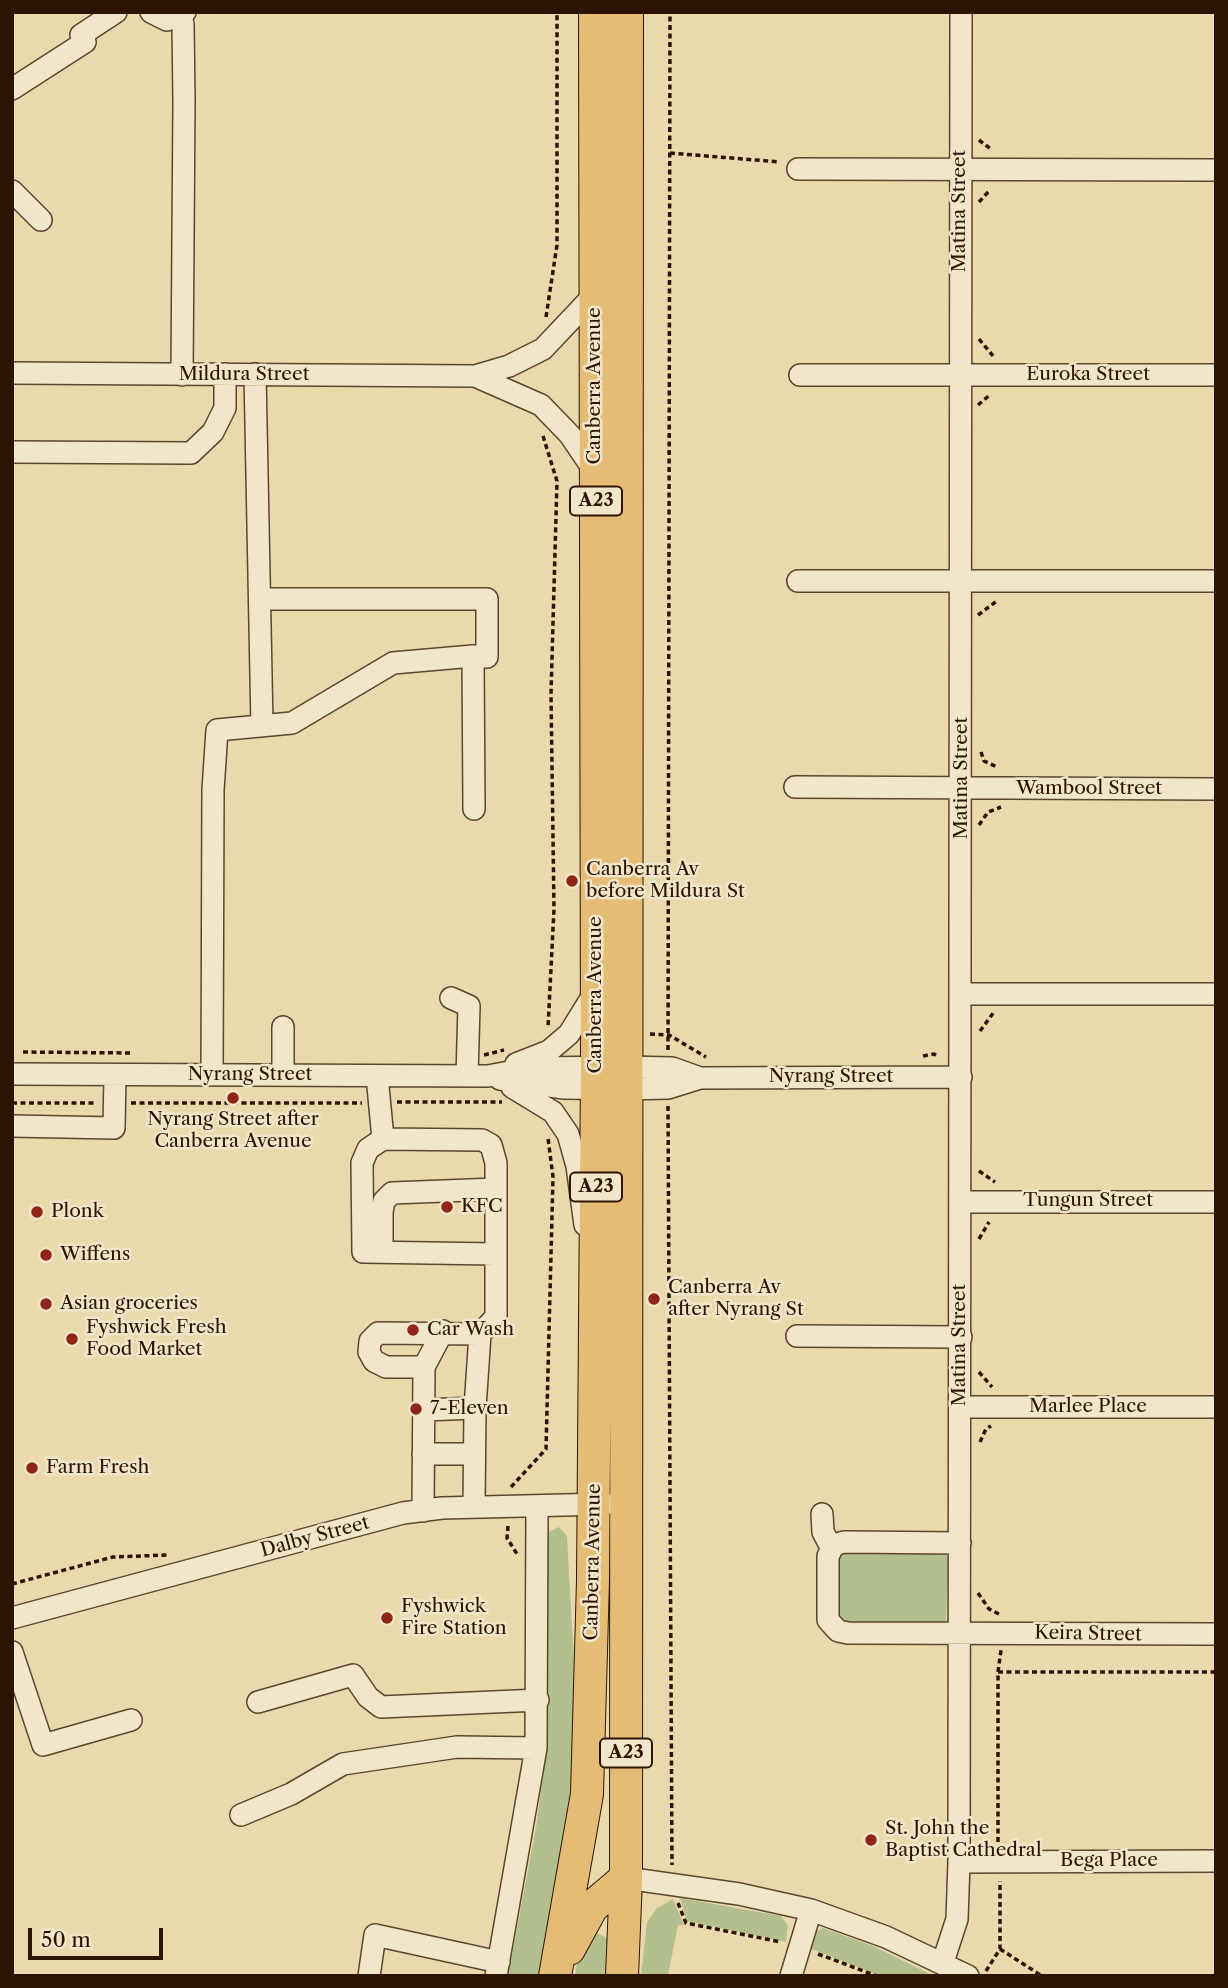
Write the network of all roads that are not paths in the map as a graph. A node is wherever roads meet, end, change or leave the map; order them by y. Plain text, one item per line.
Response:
1 (116, 12) edge
2 (151, 12) edge
3 (595, 12) edge
4 (627, 12) edge
5 (961, 12) edge
6 (182, 14) edge
7 (12, 89) edge
8 (798, 169) road end
9 (961, 169) junction
10 (1216, 170) edge
11 (12, 191) edge
12 (41, 220) dead end
13 (595, 294) junction
14 (12, 373) edge
15 (225, 374) junction
16 (255, 374) junction
17 (182, 375) junction
18 (800, 375) dead end
19 (960, 375) junction
20 (1216, 375) edge
21 (475, 376) junction
22 (12, 452) edge
23 (596, 473) junction
24 (798, 581) dead end
25 (1216, 581) edge
26 (962, 582) junction
27 (260, 598) junction
28 (473, 656) junction
29 (262, 726) junction
30 (795, 788) dead end
31 (962, 789) junction
32 (1216, 789) edge
33 (474, 808) dead end
34 (596, 990) junction
35 (961, 995) junction
36 (1216, 995) edge
37 (451, 999) dead end
38 (276, 1027) dead end
39 (961, 1068) junction
40 (12, 1074) edge
41 (115, 1075) junction
42 (212, 1075) junction
43 (276, 1075) junction
44 (377, 1076) junction
45 (477, 1076) junction
46 (611, 1078) junction
47 (12, 1126) edge
48 (383, 1139) junction
49 (496, 1189) junction
50 (960, 1202) junction
51 (1216, 1202) edge
52 (382, 1252) junction
53 (496, 1254) junction
54 (596, 1287) junction
55 (443, 1331) junction
56 (480, 1334) junction
57 (797, 1336) dead end
58 (961, 1337) junction
59 (424, 1367) junction
60 (960, 1407) junction
61 (1216, 1407) edge
62 (475, 1408) junction
63 (424, 1410) junction
64 (423, 1454) junction
65 (474, 1454) junction
66 (626, 1504) junction
67 (594, 1505) junction
68 (537, 1506) junction
69 (474, 1507) junction
70 (422, 1511) junction
71 (822, 1514) dead end
72 (960, 1543) junction
73 (831, 1547) junction
74 (12, 1618) edge
75 (961, 1633) junction
76 (1216, 1634) edge
77 (12, 1652) edge
78 (538, 1700) junction
79 (258, 1702) dead end
80 (131, 1720) dead end
81 (536, 1748) junction
82 (587, 1794) junction
83 (241, 1815) dead end
84 (1216, 1861) edge
85 (959, 1862) junction
86 (626, 1878) junction
87 (811, 1910) junction
88 (576, 1935) junction
89 (624, 1944) junction
90 (497, 1969) edge
91 (953, 1970) edge
92 (369, 1976) edge
93 (556, 1976) edge
94 (622, 1976) edge
95 (791, 1976) edge

1 - 7 street
2 - 6 street
3 - 13 highway, Canberra Avenue / A23
4 - 46 highway, Canberra Avenue / A23
5 - 9 street, Matina Street
6 - 17 street
8 - 9 street
9 - 10 street
9 - 19 street, Matina Street
11 - 12 street
13 - 21 street, Mildura Street
13 - 23 highway, Canberra Avenue / A23
14 - 17 street, Mildura Street
15 - 16 street, Mildura Street
15 - 17 street, Mildura Street
15 - 22 street
16 - 21 street, Mildura Street
16 - 27 street
18 - 19 street, Euroka Street
19 - 20 street, Euroka Street
19 - 26 street, Matina Street
21 - 23 street, Mildura Street
23 - 34 highway, Canberra Avenue / A23
24 - 26 street
25 - 26 street
26 - 31 street, Matina Street
27 - 28 street
27 - 29 street
28 - 29 street
28 - 33 street
29 - 42 street
30 - 31 street, Wambool Street
31 - 32 street, Wambool Street
31 - 35 street, Matina Street
34 - 45 street
34 - 46 highway, Canberra Avenue / A23
35 - 36 street
35 - 39 street, Matina Street
37 - 45 street
38 - 43 street
39 - 46 street, Nyrang Street
39 - 50 street, Matina Street
40 - 41 street, Nyrang Street
41 - 42 street, Nyrang Street
41 - 47 street
42 - 43 street, Nyrang Street
43 - 44 street, Nyrang Street
44 - 45 street, Nyrang Street
44 - 48 street
45 - 46 street, Nyrang Street
45 - 54 street
46 - 54 highway, Canberra Avenue / A23
46 - 66 highway, Canberra Avenue / A23
48 - 49 street
48 - 52 street
49 - 52 street
49 - 53 street
50 - 51 street, Tungun Street
50 - 58 street, Matina Street
52 - 53 street
53 - 56 street
54 - 67 highway, Canberra Avenue / A23
55 - 56 street
55 - 59 street
55 - 59 street
56 - 62 street
57 - 58 street
58 - 60 street, Matina Street
59 - 63 street
60 - 61 street, Marlee Place
60 - 72 street, Matina Street
62 - 63 street
62 - 65 street
63 - 64 street
64 - 65 street
64 - 70 street
65 - 69 street
66 - 67 street, Dalby Street
66 - 86 highway, Canberra Avenue / A23
67 - 68 street, Dalby Street
67 - 82 highway, Canberra Avenue / A23
68 - 69 street, Dalby Street
68 - 78 street
69 - 70 street, Dalby Street
70 - 74 street, Dalby Street
71 - 73 street
72 - 73 street
72 - 75 street, Matina Street
73 - 75 street
75 - 76 street, Keira Street
75 - 85 street, Matina Street
77 - 80 street
78 - 79 street
78 - 81 street
81 - 83 street
81 - 90 street
82 - 86 highway
82 - 93 highway, Canberra Avenue / A23
84 - 85 street, Bega Place
85 - 91 street, Matina Street
86 - 87 street
86 - 88 highway
86 - 89 highway, Canberra Avenue / A23
87 - 91 street
87 - 95 street
88 - 89 highway
88 - 93 highway
89 - 94 highway, Canberra Avenue / A23
90 - 92 street

